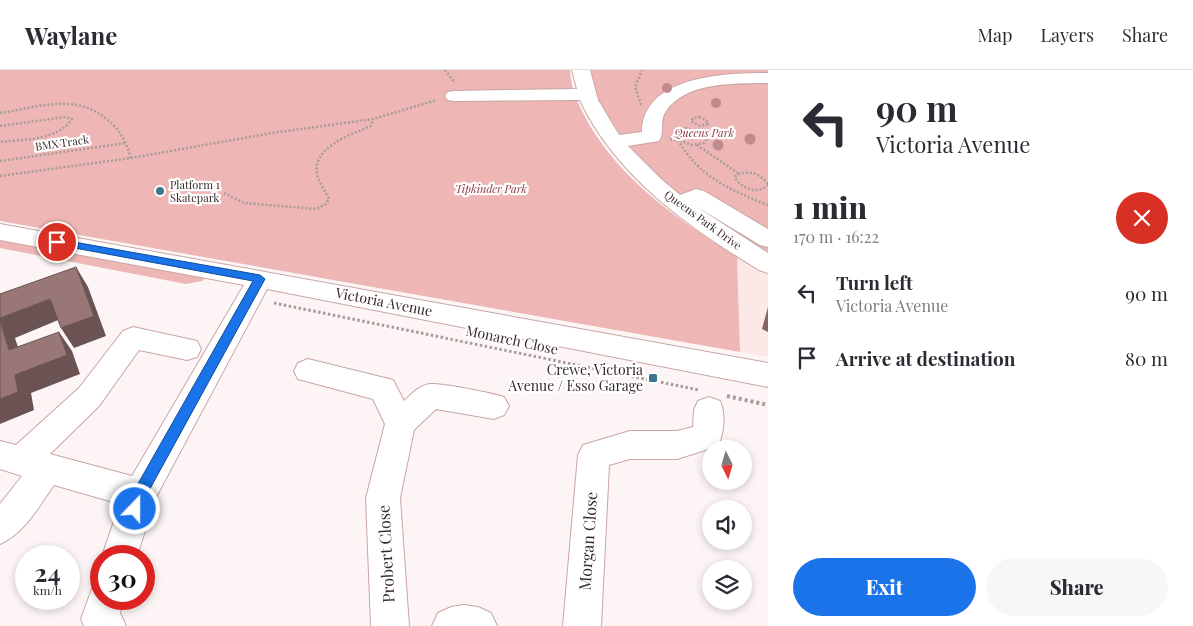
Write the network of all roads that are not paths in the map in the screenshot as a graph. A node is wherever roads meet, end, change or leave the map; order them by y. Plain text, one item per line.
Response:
1 (581, 70) edge
2 (768, 78) edge
3 (586, 94) junction
4 (454, 96) road end
5 (615, 141) junction
6 (678, 204) junction
7 (0, 232) edge
8 (768, 238) edge
9 (768, 264) edge
10 (256, 288) junction
11 (187, 349) dead end
12 (308, 370) dead end
13 (768, 375) edge
14 (709, 398) road end
15 (494, 406) dead end
16 (400, 424) junction
17 (23, 461) edge
18 (140, 494) junction
19 (0, 527) edge
20 (124, 545) edge
21 (390, 626) edge
22 (451, 626) edge
23 (478, 626) edge
24 (582, 626) edge

1 - 3 street, Queens Park Drive
2 - 5 street
3 - 4 street
3 - 5 street, Queens Park Drive
5 - 6 street, Queens Park Drive
6 - 8 street
6 - 9 street, Queens Park Drive
7 - 10 street, Victoria Avenue
10 - 13 street, Victoria Avenue
10 - 18 street
11 - 17 street
12 - 16 street
14 - 24 street, Morgan Close
15 - 16 street
16 - 21 street, Probert Close
17 - 18 street
17 - 19 street
18 - 20 street
22 - 23 street

